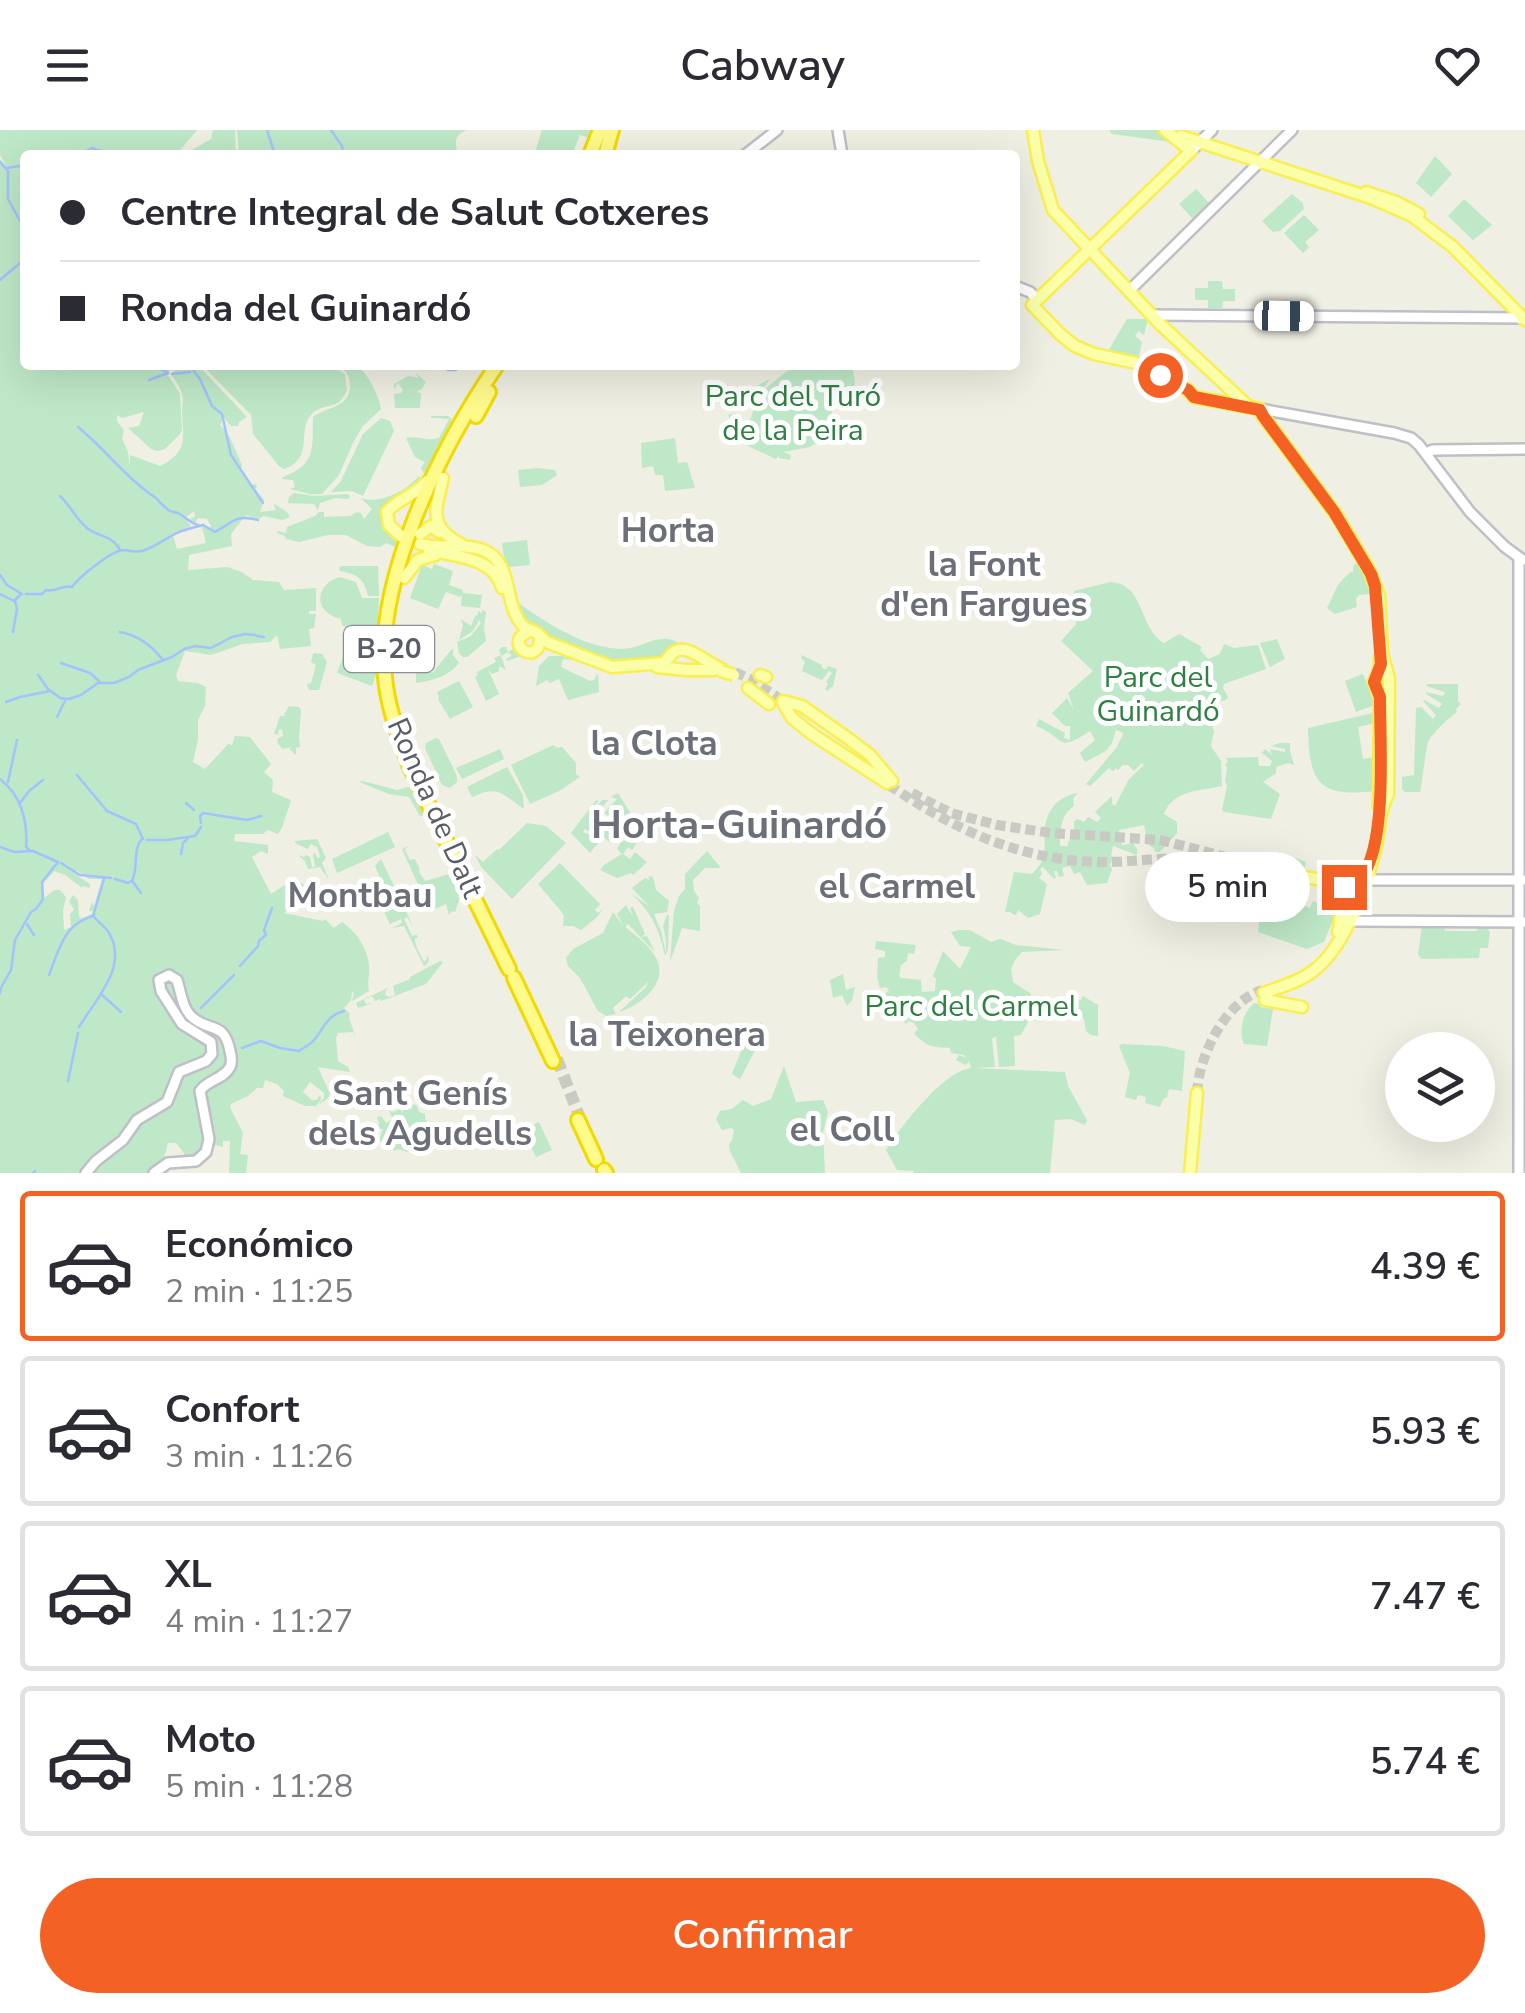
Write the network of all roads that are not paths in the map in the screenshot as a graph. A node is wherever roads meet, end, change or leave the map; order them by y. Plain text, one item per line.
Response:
1 (780, 130) edge
2 (1033, 130) edge
3 (1168, 130) edge
4 (1180, 130) edge
5 (1212, 130) edge
6 (1292, 130) edge
7 (1198, 145) junction
8 (754, 150) edge
9 (1262, 160) junction
10 (1089, 249) junction
11 (1020, 288) edge
12 (1130, 290) junction
13 (1034, 302) junction
14 (1152, 315) junction
15 (1524, 317) edge
16 (495, 370) edge
17 (496, 370) edge
18 (496, 370) edge
19 (497, 370) edge
20 (466, 402) dead end
21 (1254, 408) junction
22 (476, 416) dead end
23 (1525, 449) edge
24 (1429, 452) junction
25 (443, 478) dead end
26 (427, 481) dead end
27 (404, 532) dead end
28 (472, 553) junction
29 (451, 556) junction
30 (396, 559) dead end
31 (1521, 563) edge
32 (404, 578) dead end
33 (388, 615) junction
34 (525, 633) junction
35 (539, 644) junction
36 (697, 655) junction
37 (670, 656) junction
38 (678, 669) junction
39 (691, 670) junction
40 (721, 670) junction
41 (734, 674) tunnel mouth
42 (748, 688) dead end
43 (769, 704) dead end
44 (800, 705) junction
45 (792, 718) junction
46 (402, 740) dead end
47 (870, 755) junction
48 (860, 767) junction
49 (414, 768) junction
50 (443, 828) junction
51 (451, 859) dead end
52 (1522, 880) edge
53 (1358, 881) junction
54 (1348, 910) junction
55 (1522, 922) edge
56 (1327, 959) junction
57 (1314, 964) dead end
58 (531, 994) dead end
59 (1263, 995) junction
60 (1302, 1006) dead end
61 (522, 1008) dead end
62 (554, 1060) junction
63 (1198, 1094) tunnel mouth
64 (579, 1119) tunnel mouth
65 (602, 1167) edge
66 (86, 1173) edge
67 (153, 1173) edge
68 (1192, 1173) edge
69 (1519, 1173) edge

1 - 8 main road
2 - 10 main road
3 - 7 main road
4 - 7 main road
5 - 7 main road
6 - 9 main road
7 - 9 main road
7 - 10 main road
9 - 12 main road
9 - 15 main road
10 - 12 main road
10 - 13 main road
11 - 13 main road
12 - 14 main road
13 - 21 main road
14 - 15 main road
14 - 21 main road
16 - 20 highway
17 - 33 highway, Ronda de Dalt / B-20
18 - 49 highway, Ronda de Dalt / B-20
19 - 22 highway
21 - 24 main road
21 - 53 main road
23 - 24 main road
24 - 31 main road
25 - 28 main road
26 - 27 main road
28 - 29 main road
28 - 29 main road
28 - 34 main road
29 - 32 main road
30 - 33 highway
31 - 52 main road
33 - 49 highway, Ronda de Dalt / B-20
34 - 35 main road
34 - 35 main road
35 - 37 main road
35 - 38 main road
36 - 37 main road
36 - 39 main road
36 - 40 main road
37 - 38 main road
38 - 39 main road
39 - 40 main road
40 - 41 main road, bridge
42 - 43 main road
44 - 45 main road
44 - 45 main road
44 - 47 main road
45 - 48 main road
46 - 49 highway
47 - 48 main road
47 - 48 main road
49 - 50 highway, Ronda de Dalt / B-20
50 - 51 highway
50 - 62 highway, Ronda de Dalt / B-20
52 - 53 main road
52 - 55 main road
53 - 54 main road
53 - 54 main road
53 - 54 main road
54 - 55 main road
54 - 56 main road
55 - 69 main road
56 - 57 main road
56 - 59 main road
56 - 59 main road
58 - 62 highway
59 - 60 main road
61 - 62 highway
63 - 68 main road
64 - 65 highway
66 - 67 main road

